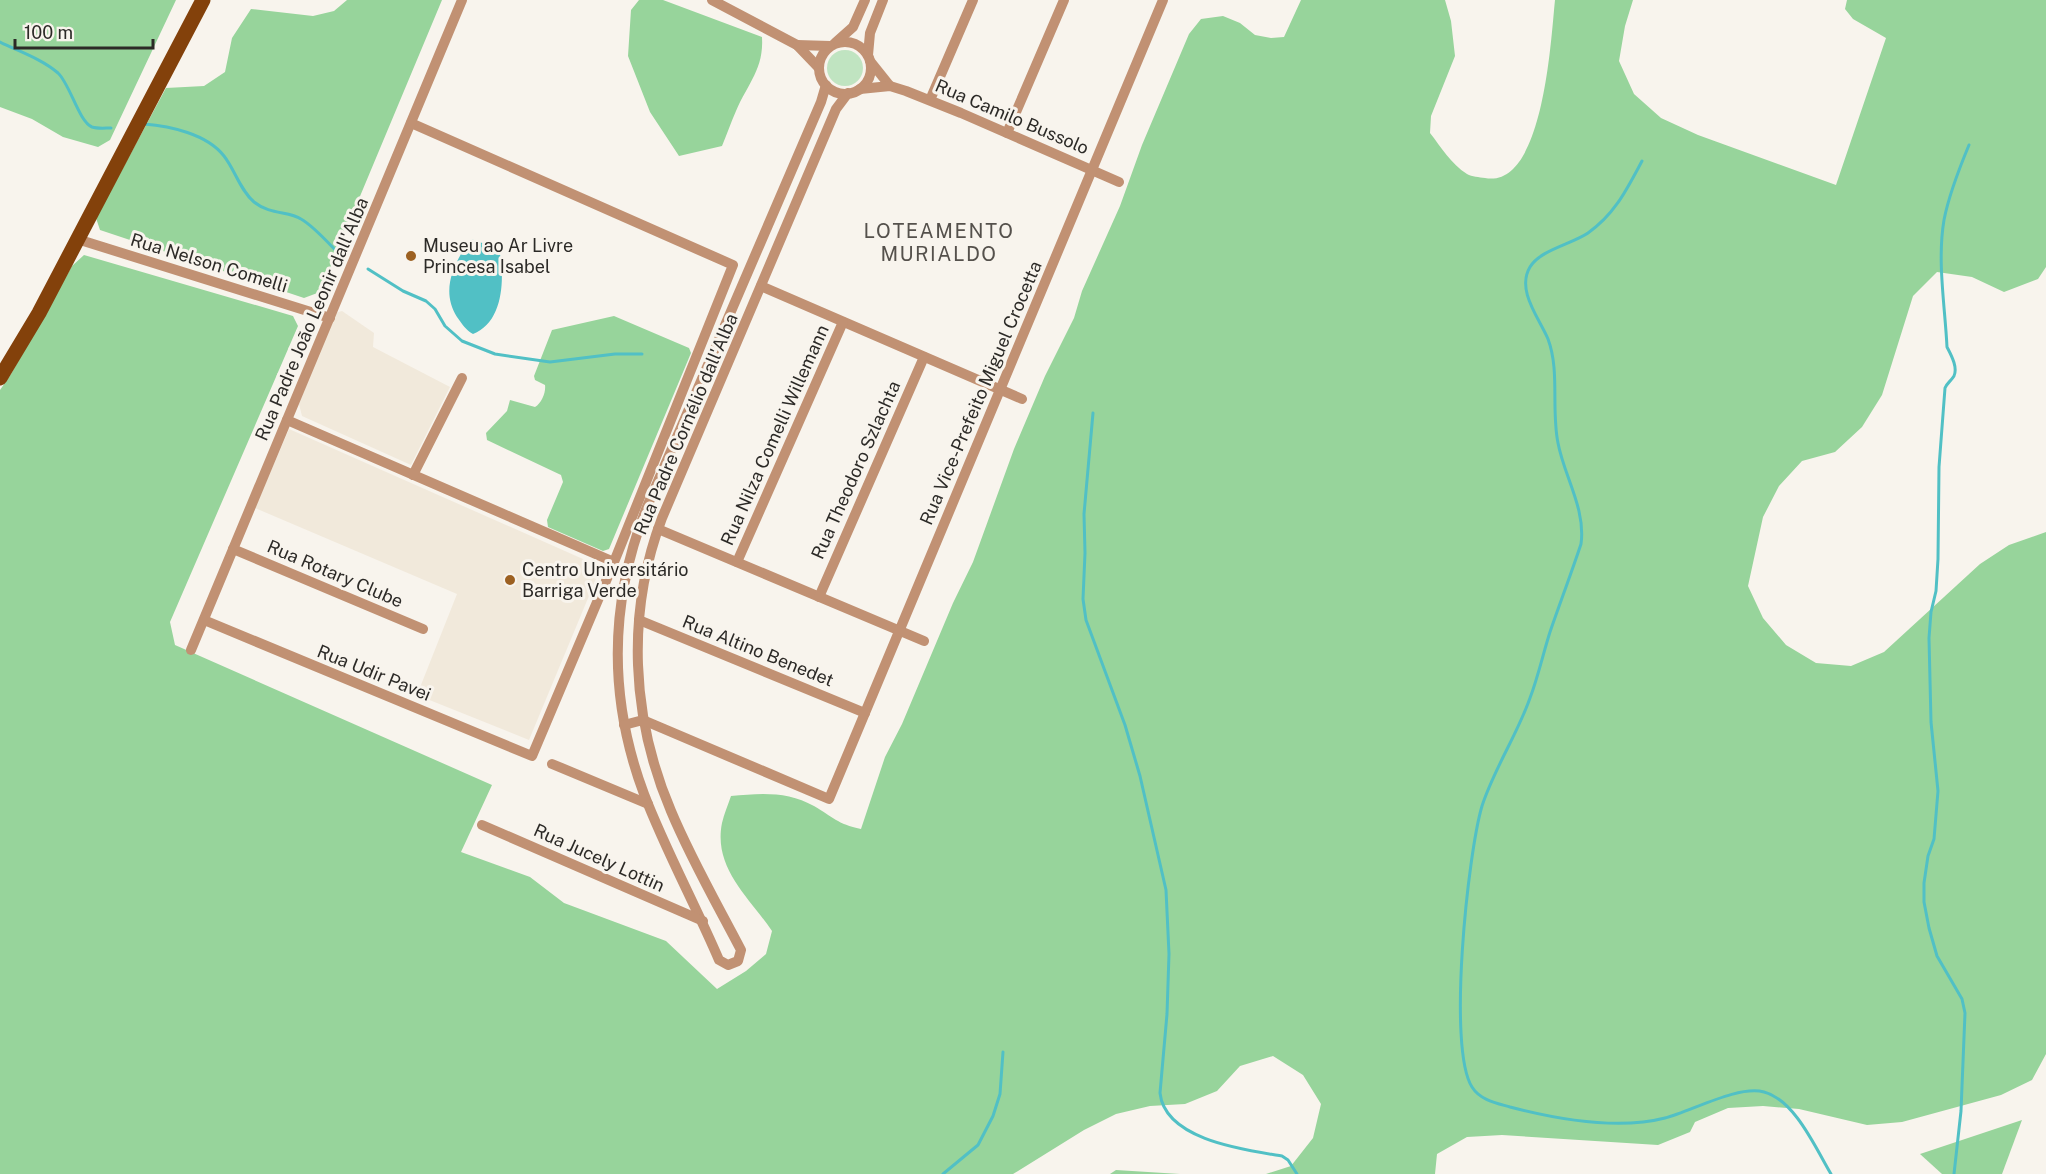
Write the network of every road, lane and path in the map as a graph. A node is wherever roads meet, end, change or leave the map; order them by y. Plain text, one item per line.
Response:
1 (203, 0) edge
2 (462, 0) edge
3 (712, 0) edge
4 (865, 0) edge
5 (883, 0) edge
6 (973, 0) edge
7 (1064, 0) edge
8 (1163, 0) edge
9 (797, 45) junction
10 (833, 45) junction
11 (869, 58) junction
12 (819, 68) junction
13 (826, 85) junction
14 (890, 86) junction
15 (860, 89) junction
16 (848, 93) junction
17 (930, 100) junction
18 (411, 123) junction
19 (1007, 133) junction
20 (1092, 170) junction
21 (1119, 182) dead end
22 (77, 239) junction
23 (761, 286) junction
24 (330, 318) junction
25 (843, 322) junction
26 (924, 357) junction
27 (0, 378) edge
28 (462, 378) dead end
29 (1000, 390) junction
30 (1022, 399) dead end
31 (287, 420) junction
32 (413, 476) junction
33 (658, 529) junction
34 (233, 549) junction
35 (614, 562) junction
36 (737, 562) junction
37 (819, 597) junction
38 (204, 620) junction
39 (639, 620) junction
40 (423, 629) dead end
41 (900, 631) junction
42 (924, 641) dead end
43 (191, 650) dead end
44 (865, 713) junction
45 (643, 720) junction
46 (624, 725) junction
47 (552, 764) dead end
48 (648, 804) junction
49 (482, 825) dead end
50 (703, 921) junction

1 - 22 main road
2 - 18 street, Rua Padre João Leonir dall'Alba
3 - 9 street
4 - 10 street
5 - 11 street
6 - 17 street
7 - 19 street
8 - 20 street, Rua Vice-Prefeito Miguel Crocetta
9 - 10 street
9 - 12 street
10 - 11 street
10 - 12 street
11 - 14 street
11 - 15 street
12 - 13 street
13 - 16 street
13 - 46 street, Rua Padre Cornélio dall'Alba
14 - 15 street, Rua Camilo Bussolo
14 - 17 street, Rua Camilo Bussolo
15 - 16 street
16 - 23 street, Rua Padre Cornélio dall'Alba
17 - 19 street, Rua Camilo Bussolo
18 - 24 street, Rua Padre João Leonir dall'Alba
18 - 35 street
19 - 20 street, Rua Camilo Bussolo
20 - 21 street, Rua Camilo Bussolo
20 - 29 street, Rua Vice-Prefeito Miguel Crocetta
22 - 24 street, Rua Nelson Comelli
22 - 27 main road
23 - 25 street
23 - 33 street, Rua Padre Cornélio dall'Alba
24 - 31 street, Rua Padre João Leonir dall'Alba
25 - 26 street
25 - 36 street, Rua Nilza Comelli Willemann
26 - 29 street
26 - 37 street, Rua Theodoro Szlachta
28 - 32 street
29 - 30 street
29 - 41 street, Rua Vice-Prefeito Miguel Crocetta
31 - 32 street
31 - 34 street, Rua Padre João Leonir dall'Alba
32 - 35 street
33 - 36 street
33 - 39 street, Rua Padre Cornélio dall'Alba
34 - 38 street, Rua Padre João Leonir dall'Alba
34 - 40 street, Rua Rotary Clube
35 - 38 street, Rua Udir Pavei
36 - 37 street
37 - 41 street
38 - 43 street, Rua Padre João Leonir dall'Alba
39 - 44 street, Rua Altino Benedet
39 - 45 street, Rua Padre Cornélio dall'Alba
41 - 42 street
41 - 44 street, Rua Vice-Prefeito Miguel Crocetta
44 - 45 street, Rua Vice-Prefeito Miguel Crocetta
45 - 46 street
45 - 50 street, Rua Padre Cornélio dall'Alba
46 - 48 street, Rua Padre Cornélio dall'Alba
47 - 48 street
48 - 50 street, Rua Padre Cornélio dall'Alba
49 - 50 street, Rua Jucely Lottin

